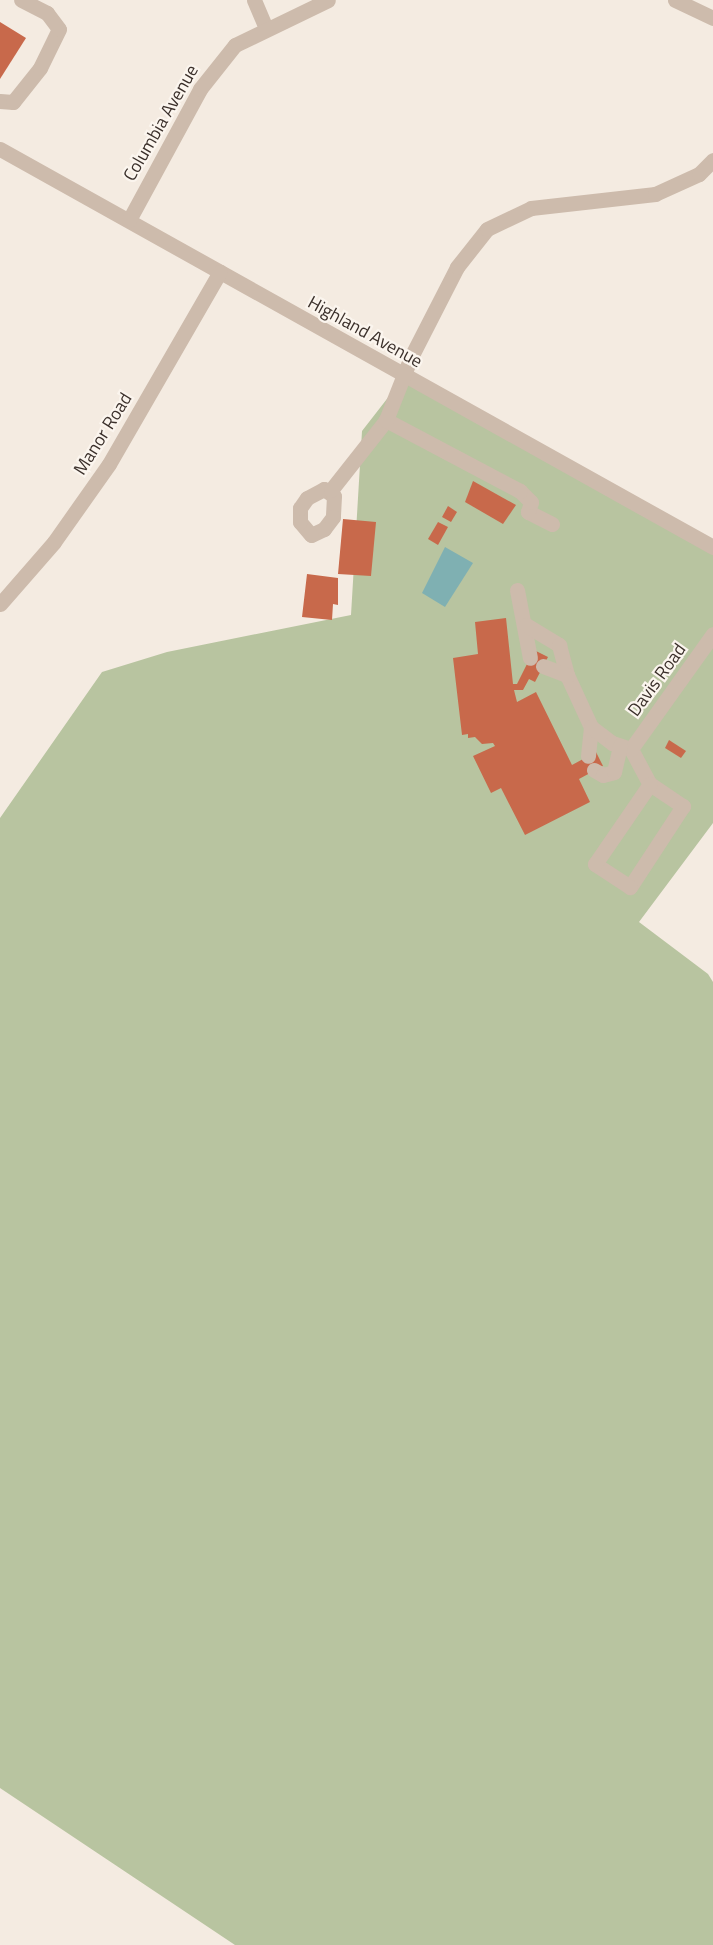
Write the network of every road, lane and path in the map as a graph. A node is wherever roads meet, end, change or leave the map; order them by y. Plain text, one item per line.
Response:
1 (21, 0) edge
2 (254, 0) edge
3 (328, 0) edge
4 (675, 0) edge
5 (713, 18) edge
6 (266, 28) junction
7 (0, 101) edge
8 (0, 149) edge
9 (713, 160) edge
10 (129, 220) junction
11 (220, 272) junction
12 (404, 377) junction
13 (386, 420) junction
14 (331, 490) dead end
15 (552, 524) dead end
16 (710, 540) edge
17 (517, 590) dead end
18 (0, 604) edge
19 (526, 625) junction
20 (713, 634) edge
21 (567, 675) junction
22 (591, 727) junction
23 (626, 747) junction
24 (650, 784) junction

1 - 7 street
2 - 6 street
3 - 6 street, Columbia Avenue
4 - 5 street
6 - 10 street, Columbia Avenue
8 - 10 street, Highland Avenue
9 - 12 street
10 - 11 street, Highland Avenue
11 - 12 street, Highland Avenue
11 - 18 street, Manor Road
12 - 13 street
12 - 16 street, Highland Avenue
13 - 14 street
13 - 15 street
17 - 19 street
19 - 21 street
19 - 21 street
20 - 23 street, Davis Road
21 - 22 street
22 - 23 street
22 - 23 street, Davis Road
23 - 24 street
24 - 24 street

